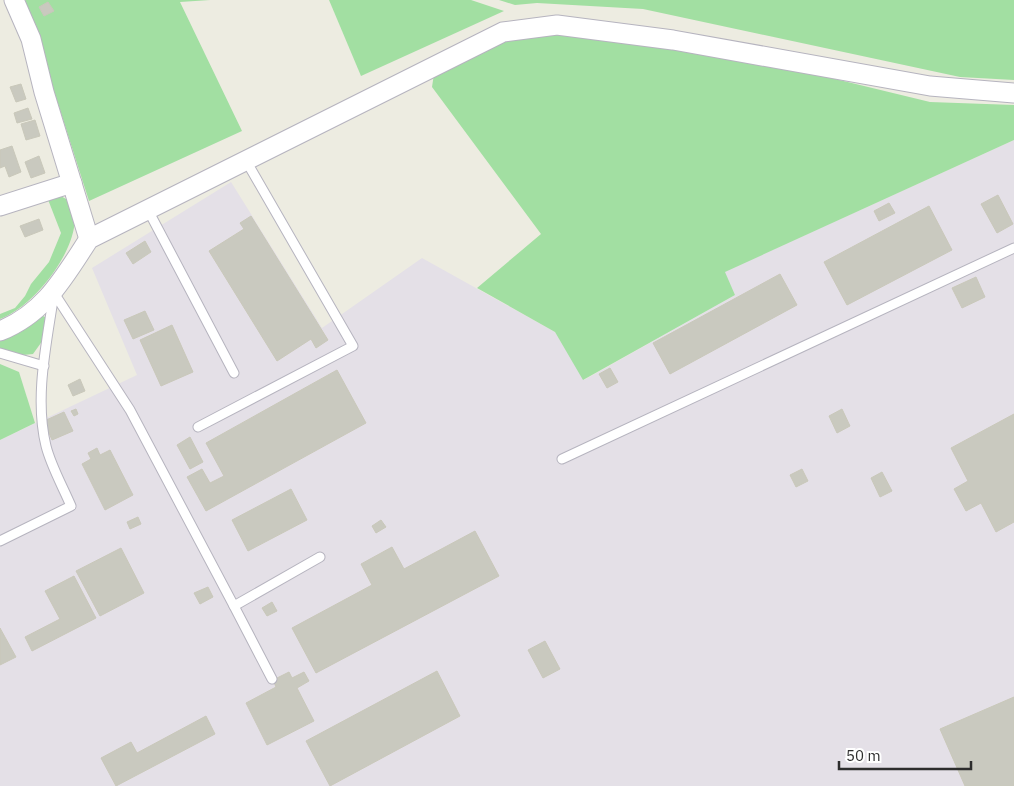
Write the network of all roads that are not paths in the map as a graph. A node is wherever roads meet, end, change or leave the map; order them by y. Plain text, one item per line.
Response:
1 (14, 0) edge
2 (1014, 93) edge
3 (245, 159) junction
4 (72, 183) junction
5 (0, 206) edge
6 (148, 210) junction
7 (88, 238) junction
8 (1014, 248) edge
9 (54, 293) junction
10 (0, 331) edge
11 (0, 353) edge
12 (44, 366) junction
13 (234, 373) dead end
14 (198, 427) dead end
15 (562, 459) dead end
16 (0, 541) edge
17 (320, 557) dead end
18 (234, 606) junction
19 (272, 680) dead end

1 - 4 street
2 - 3 street
3 - 6 street
3 - 14 lane
4 - 5 street
4 - 7 street
6 - 7 street
6 - 13 lane
7 - 9 street
8 - 15 lane
9 - 10 street
9 - 12 lane
9 - 18 lane
11 - 12 lane
12 - 16 lane
17 - 18 lane
18 - 19 lane

